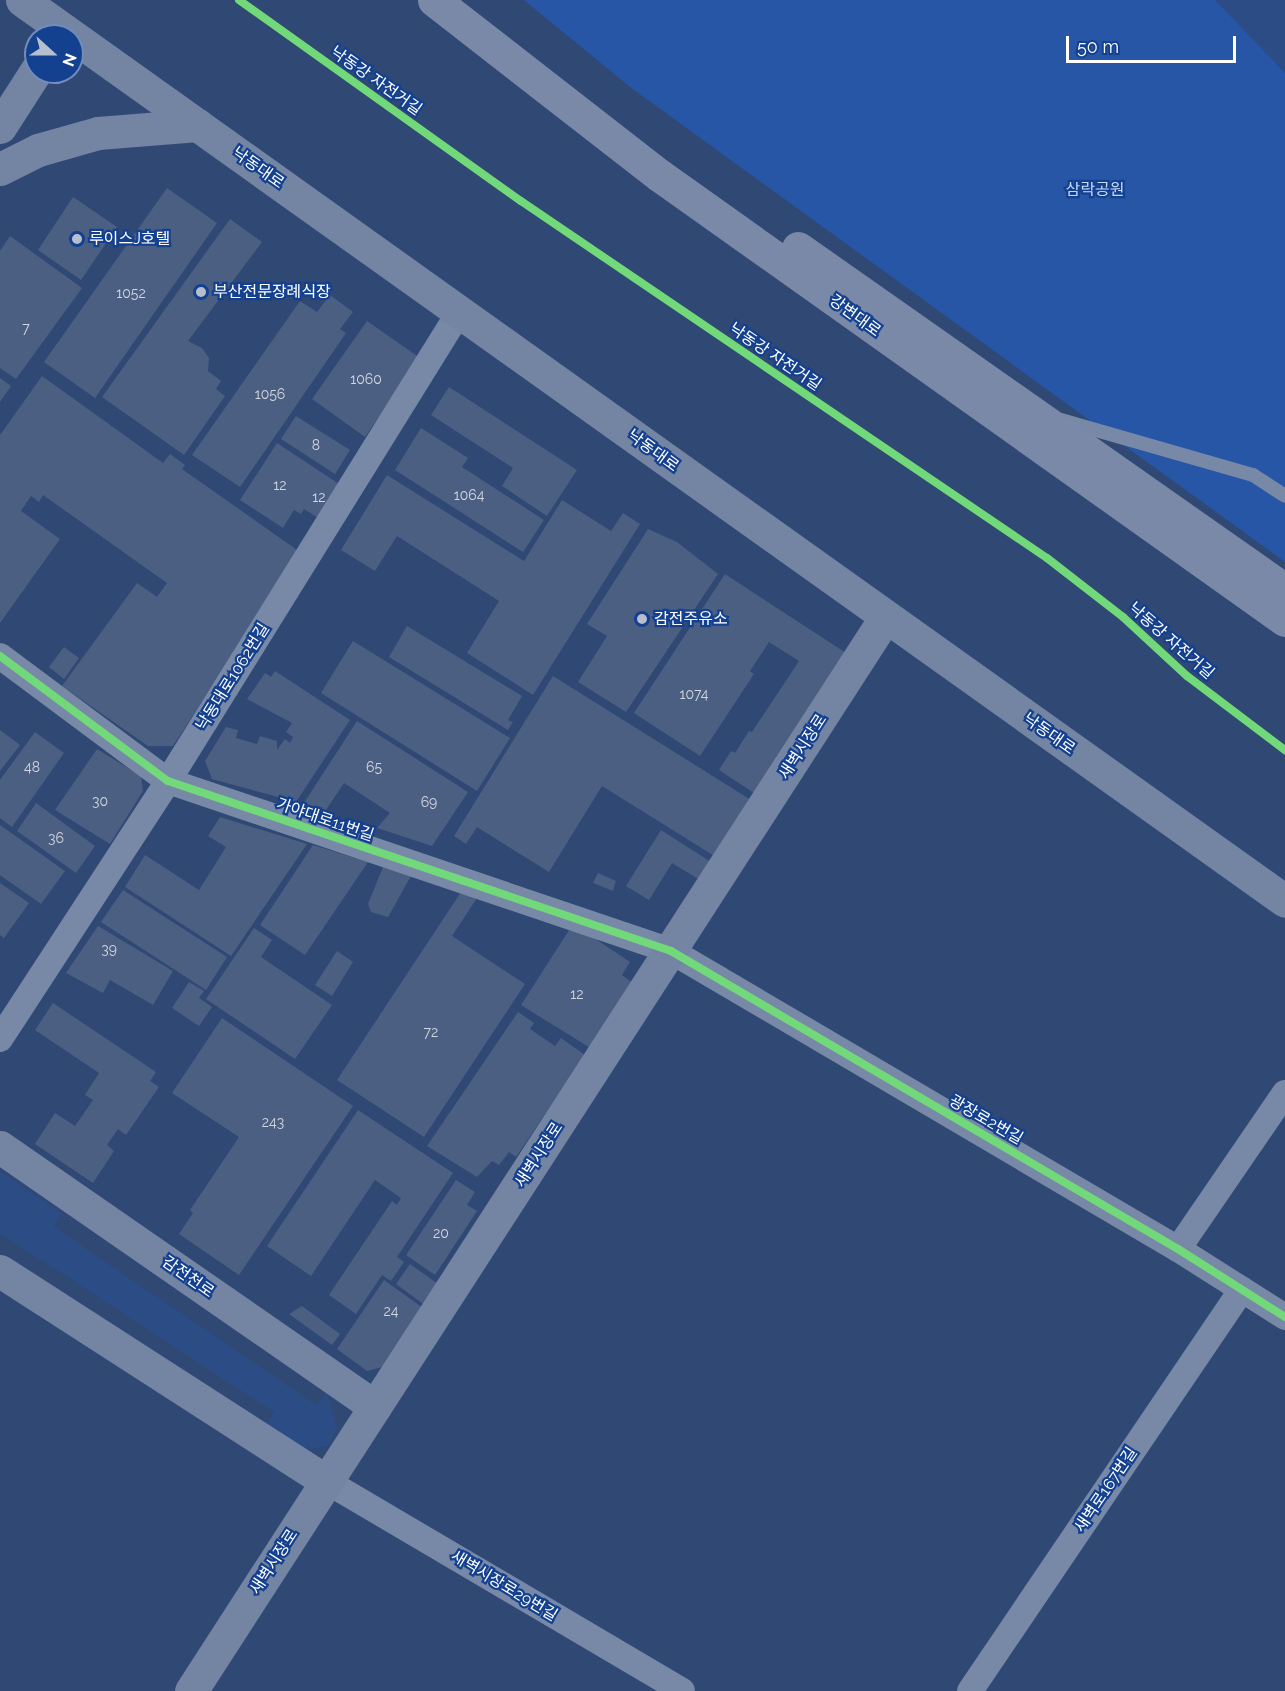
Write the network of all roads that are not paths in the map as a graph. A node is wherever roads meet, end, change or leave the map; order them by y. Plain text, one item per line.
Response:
1 (22, 0) edge
2 (434, 0) edge
3 (465, 0) edge
4 (50, 24) edge
5 (84, 49) edge
6 (27, 84) edge
7 (198, 125) junction
8 (0, 127) edge
9 (0, 169) edge
10 (460, 311) junction
11 (1034, 412) junction
12 (1285, 496) edge
13 (1285, 590) edge
14 (885, 618) junction
15 (1285, 620) edge
16 (0, 656) edge
17 (168, 781) junction
18 (1285, 901) edge
19 (671, 951) junction
20 (0, 1039) edge
21 (1285, 1093) edge
22 (0, 1147) edge
23 (1178, 1249) junction
24 (0, 1271) edge
25 (1242, 1290) junction
26 (1285, 1317) edge
27 (375, 1407) junction
28 (326, 1481) junction
29 (191, 1691) edge
30 (682, 1691) edge
31 (970, 1691) edge

1 - 4 street, 낙동대로
2 - 15 highway, 강변대로
3 - 11 highway, 강변대로
5 - 7 street, 낙동대로
6 - 8 street
7 - 9 street
7 - 10 street, 낙동대로
10 - 14 street, 낙동대로
10 - 17 street, 낙동대로1062번길
11 - 12 lane
11 - 13 highway, 강변대로
14 - 18 street, 낙동대로
14 - 19 street, 새벽시장로
16 - 17 street, 가야대로11번길
17 - 19 street, 가야대로11번길
17 - 20 street, 낙동대로1062번길
19 - 23 street, 광장로2번길
19 - 27 street, 새벽시장로
21 - 23 street
22 - 27 street, 감전천로
23 - 25 street, 광장로2번길
24 - 28 street
25 - 26 street, 광장로2번길
25 - 31 street, 새벽로167번길
27 - 28 street, 새벽시장로
28 - 29 street, 새벽시장로
28 - 30 street, 새벽시장로29번길

